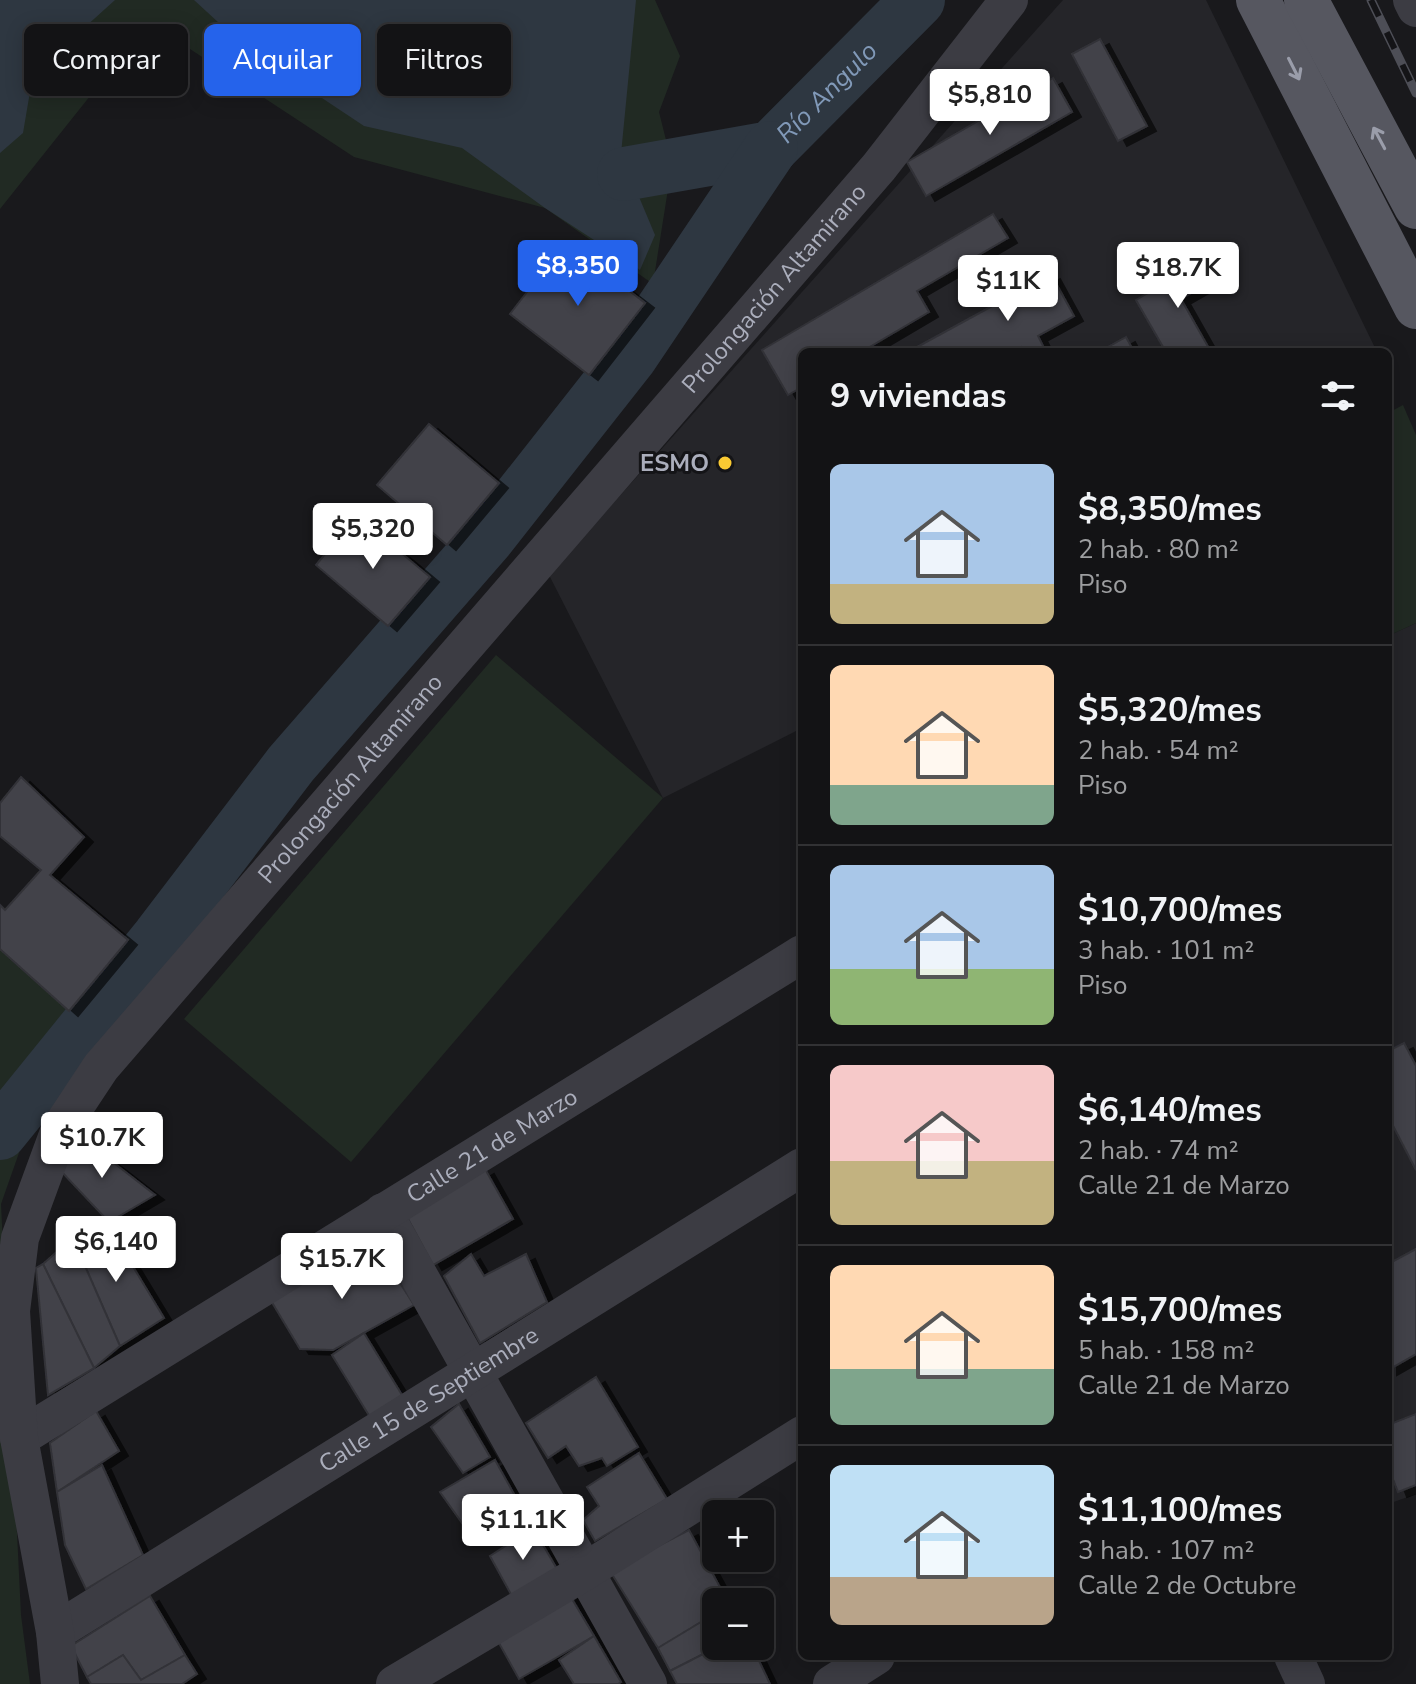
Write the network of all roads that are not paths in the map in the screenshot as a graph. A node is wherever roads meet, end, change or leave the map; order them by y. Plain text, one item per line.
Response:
1 (1009, 0) edge
2 (1258, 0) edge
3 (1306, 0) edge
4 (1412, 0) edge
5 (1416, 8) edge
6 (1416, 207) edge
7 (1416, 307) edge
8 (798, 956) edge
9 (798, 1170) edge
10 (383, 1212) junction
11 (476, 1372) junction
12 (19, 1438) junction
13 (798, 1438) edge
14 (584, 1572) junction
15 (55, 1632) junction
16 (870, 1660) edge
17 (1295, 1660) edge
18 (60, 1684) edge
19 (395, 1684) edge
20 (648, 1684) edge
21 (832, 1684) edge
22 (1306, 1684) edge

1 - 12 street, Prolongación Altamirano
2 -> 7 main road
6 -> 3 main road
4 - 5 street
8 - 10 street, Calle 21 de Marzo
9 - 11 street, Calle 15 de Septiembre
10 - 11 street
10 - 12 street, Calle 21 de Marzo
11 - 14 street
11 - 15 street, Calle 15 de Septiembre
12 - 15 street, Prolongación Altamirano
13 - 14 street
14 - 19 street
14 - 20 street
15 - 18 street, Prolongación Altamirano
16 - 21 street
17 - 22 street

